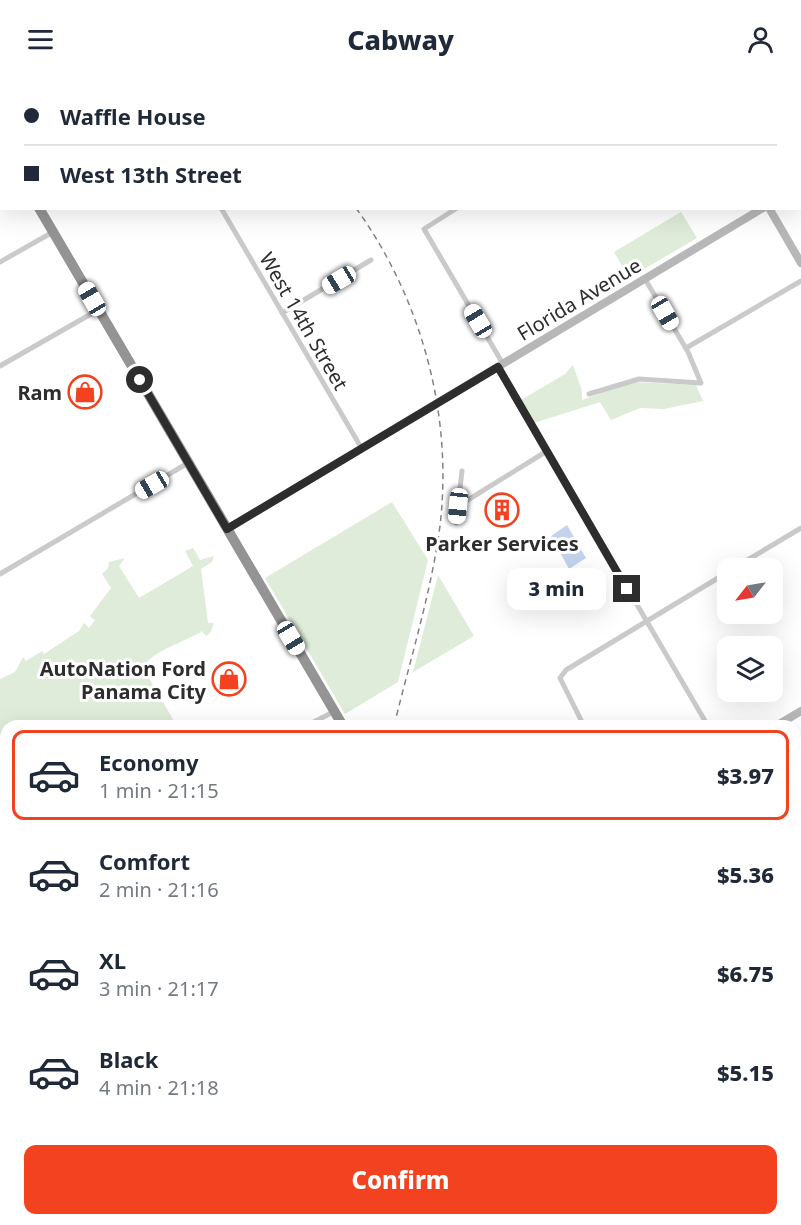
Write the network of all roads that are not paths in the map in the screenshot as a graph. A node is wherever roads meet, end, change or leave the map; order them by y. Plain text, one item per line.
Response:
1 (40, 210) edge
2 (222, 210) edge
3 (454, 210) edge
4 (760, 210) edge
5 (770, 210) edge
6 (52, 232) junction
7 (797, 248) edge
8 (371, 260) dead end
9 (0, 262) edge
10 (801, 263) edge
11 (645, 279) junction
12 (801, 281) edge
13 (98, 310) junction
14 (282, 313) junction
15 (686, 348) junction
16 (0, 366) edge
17 (501, 366) junction
18 (589, 394) dead end
19 (362, 449) junction
20 (547, 451) junction
21 (188, 463) junction
22 (462, 471) dead end
23 (458, 506) junction
24 (456, 523) dead end
25 (801, 528) edge
26 (227, 529) junction
27 (751, 558) edge
28 (0, 574) edge
29 (717, 579) edge
30 (647, 622) junction
31 (334, 711) junction
32 (801, 711) edge
33 (317, 720) edge
34 (340, 720) edge
35 (581, 720) edge
36 (704, 720) edge
37 (786, 720) edge

1 - 6 highway
2 - 14 street, West 14th Street
3 - 17 street
4 - 11 street, Florida Avenue
5 - 7 street
6 - 9 street
6 - 13 highway
7 - 10 street
8 - 14 street
11 - 15 street
11 - 17 street, Florida Avenue
12 - 15 street
13 - 16 street
13 - 21 highway
14 - 19 street, West 14th Street
15 - 18 street
17 - 19 street, Florida Avenue
17 - 20 street
19 - 26 street, Florida Avenue
20 - 23 street
20 - 30 street
21 - 26 highway
21 - 28 street
22 - 23 street
23 - 24 street
25 - 27 street
26 - 31 highway
29 - 30 street
30 - 35 street
30 - 36 street
31 - 33 street
31 - 34 highway
32 - 37 street

